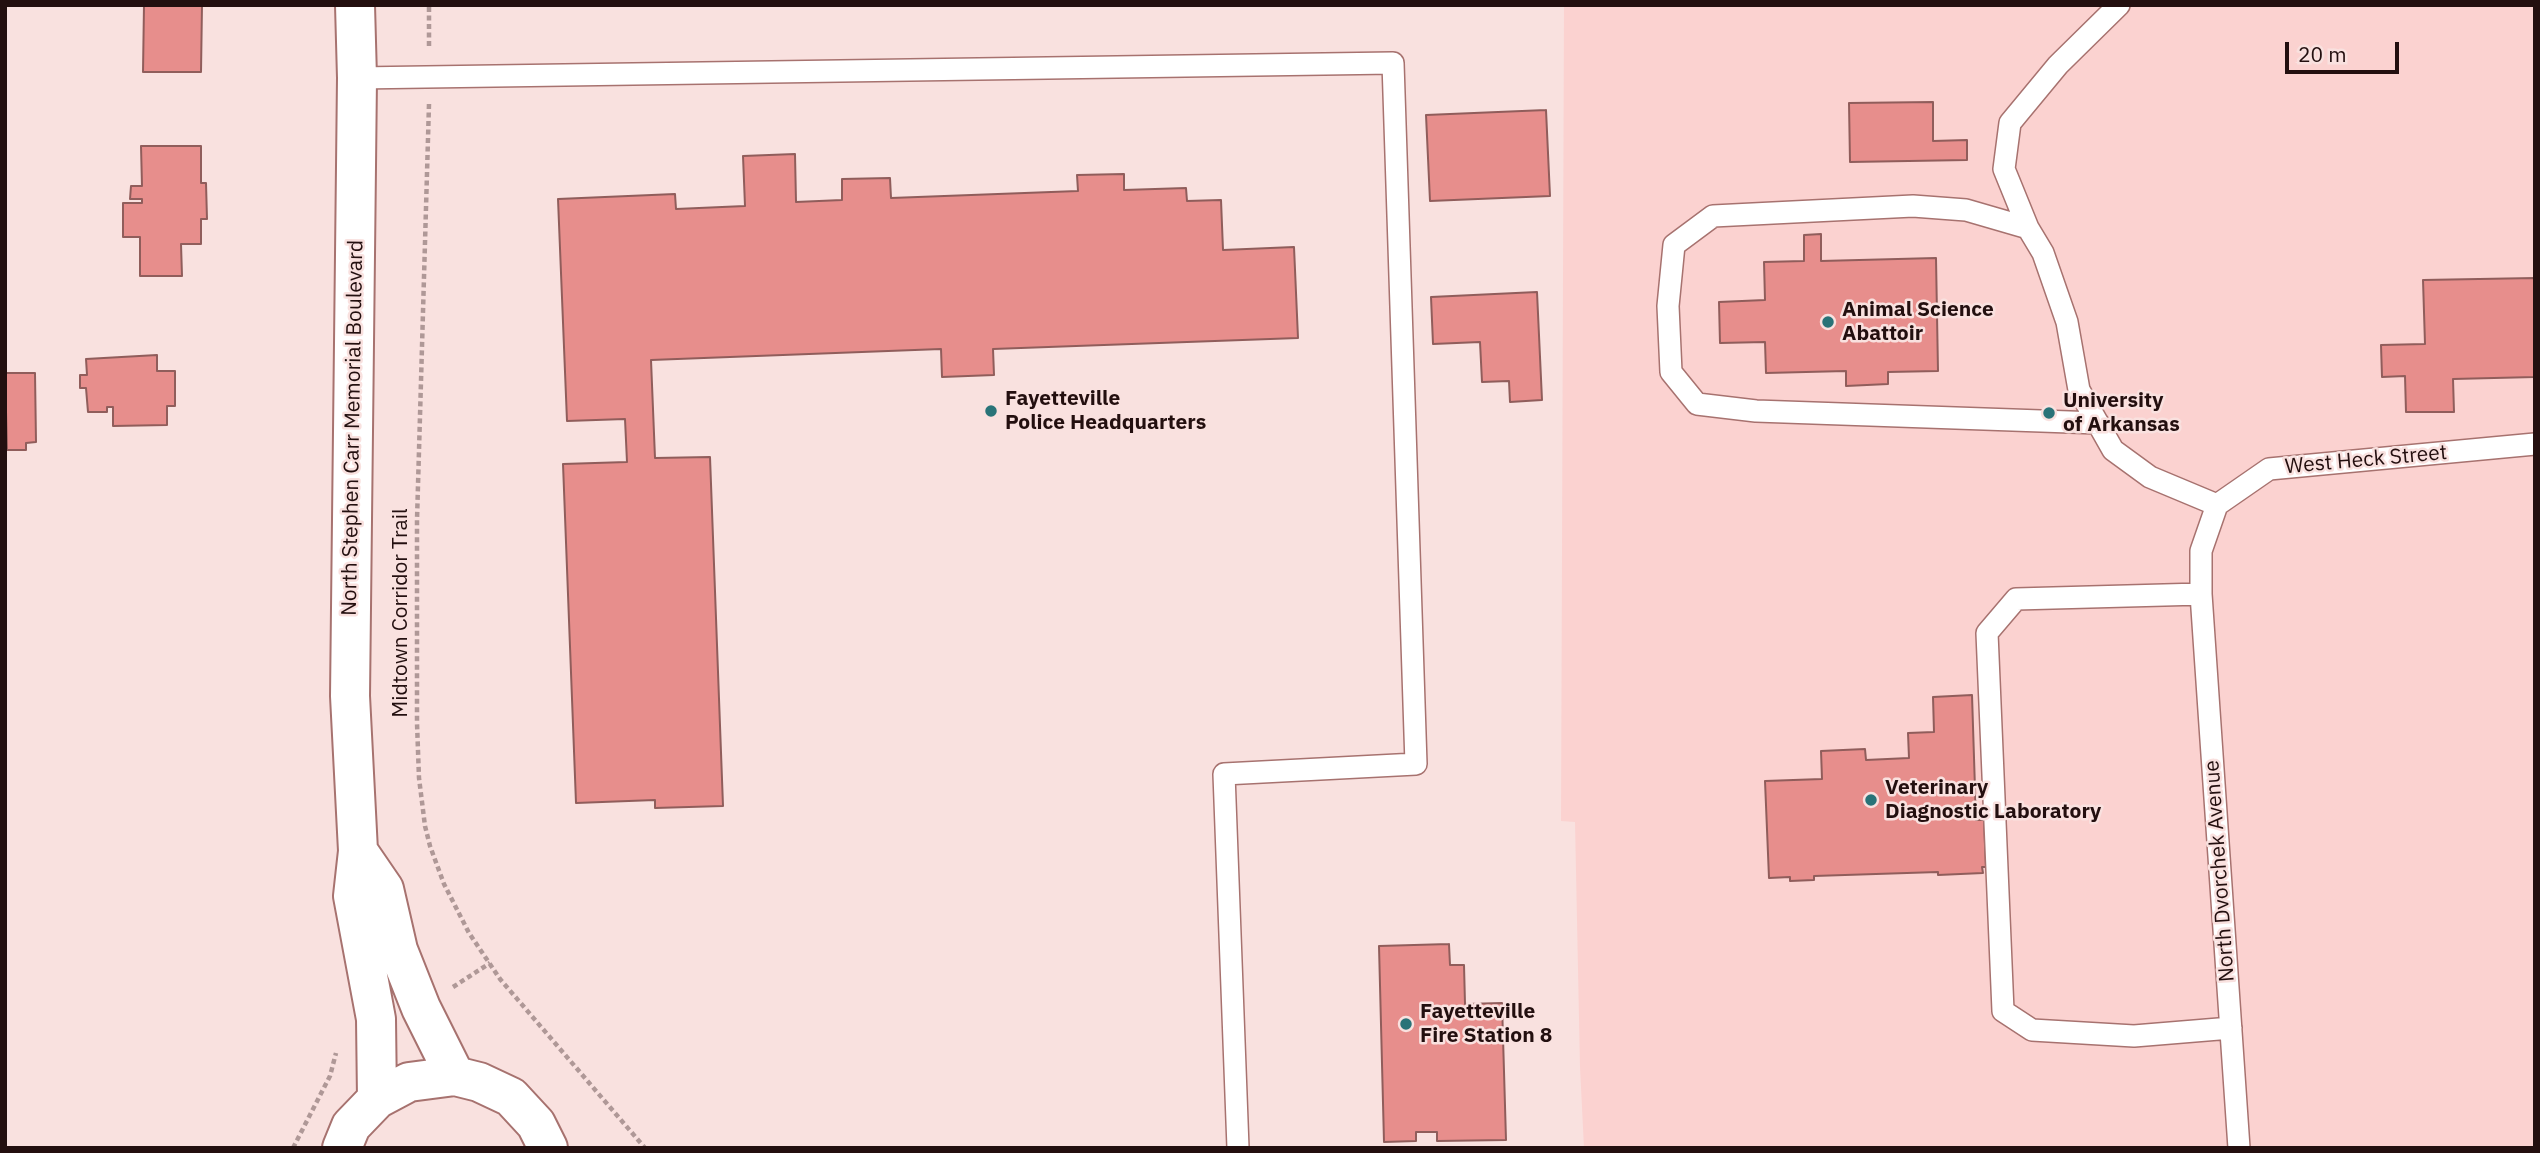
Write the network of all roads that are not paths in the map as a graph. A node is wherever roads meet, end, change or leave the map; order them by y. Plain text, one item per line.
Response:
1 (355, 5) edge
2 (2119, 5) edge
3 (357, 78) junction
4 (2028, 228) junction
5 (2098, 424) junction
6 (2535, 444) edge
7 (2217, 505) junction
8 (2201, 594) junction
9 (358, 851) junction
10 (2231, 1028) junction
11 (455, 1076) junction
12 (377, 1099) junction
13 (342, 1148) edge
14 (548, 1148) edge
15 (1238, 1148) edge
16 (2239, 1148) edge

1 - 3 street, North Stephen Carr Memorial Boulevard
2 - 4 lane
3 - 9 street, North Stephen Carr Memorial Boulevard
3 - 15 lane
4 - 5 lane
4 - 5 lane
5 - 7 lane
6 - 7 lane, West Heck Street
7 - 8 lane
8 - 10 lane, North Dvorchek Avenue
8 - 10 lane
9 - 11 street
9 - 12 street, North Stephen Carr Memorial Boulevard
10 - 16 lane, North Dvorchek Avenue
11 - 12 street
11 - 14 street
12 - 13 street

